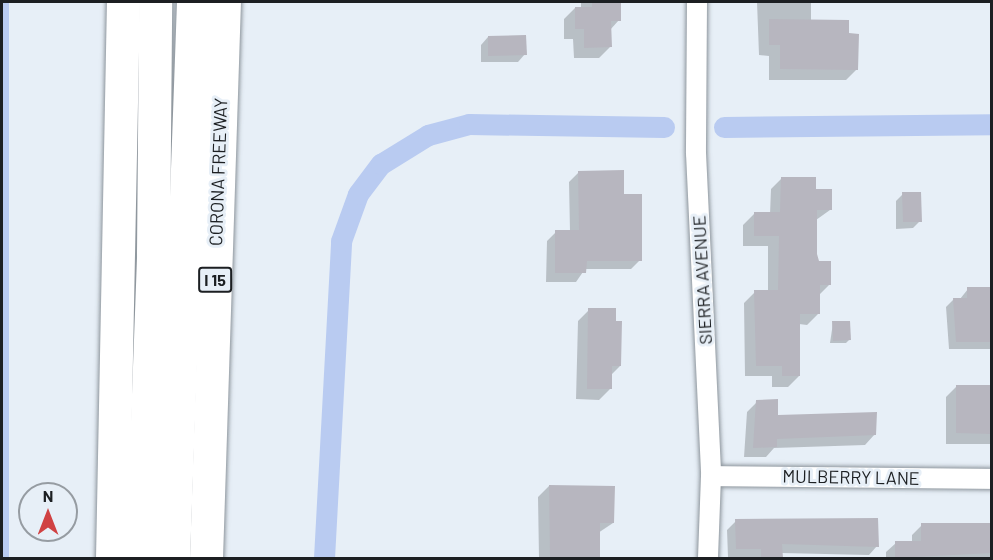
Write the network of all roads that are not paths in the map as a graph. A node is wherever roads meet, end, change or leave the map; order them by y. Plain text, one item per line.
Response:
1 (107, 2) edge
2 (123, 2) edge
3 (155, 2) edge
4 (193, 2) edge
5 (224, 2) edge
6 (698, 2) edge
7 (117, 255) junction
8 (711, 476) junction
9 (992, 479) edge
10 (111, 558) edge
11 (142, 558) edge
12 (173, 558) edge
13 (206, 558) edge
14 (708, 558) edge

1 - 7 highway
2 - 7 highway
3 - 11 highway
4 - 12 highway
5 - 13 highway, CORONA FREEWAY / I 15
6 - 8 street, SIERRA AVENUE
7 - 10 highway
8 - 9 street, MULBERRY LANE
8 - 14 street, SIERRA AVENUE

